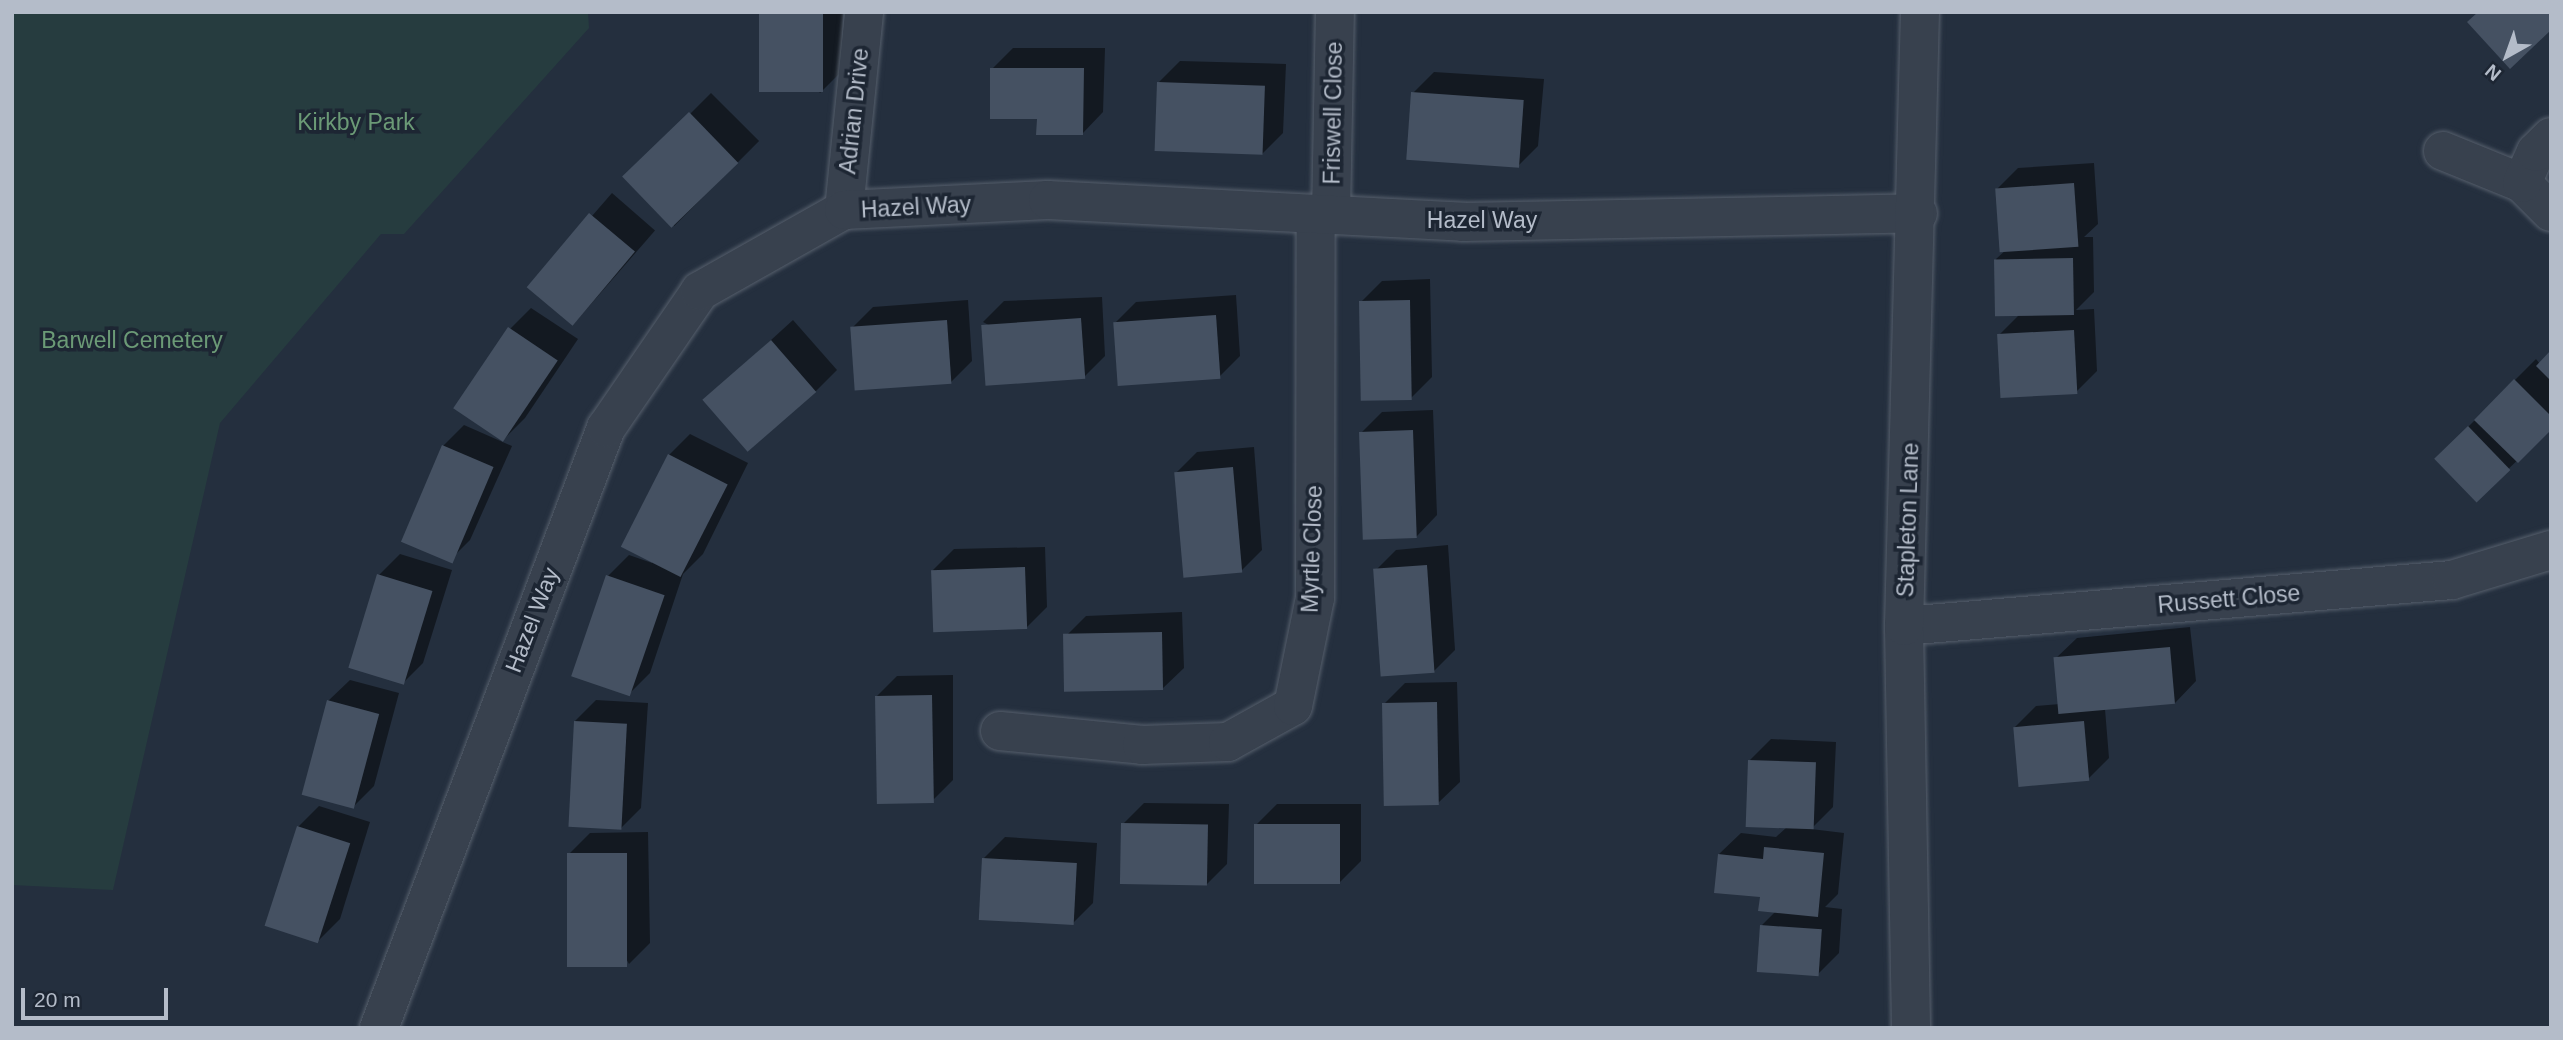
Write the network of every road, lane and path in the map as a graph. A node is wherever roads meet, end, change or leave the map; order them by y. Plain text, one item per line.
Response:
1 (864, 12) edge
2 (1335, 12) edge
3 (1920, 12) edge
4 (2444, 152) dead end
5 (2536, 157) edge
6 (844, 211) junction
7 (2551, 212) edge
8 (1918, 213) junction
9 (1323, 214) junction
10 (2551, 550) edge
11 (1904, 626) junction
12 (1000, 731) dead end
13 (379, 1028) edge
14 (1911, 1028) edge

1 - 6 street, Adrian Drive
2 - 9 street, Friswell Close
3 - 8 street, Stapleton Lane
4 - 5 street
5 - 7 street
6 - 9 street, Hazel Way
6 - 13 street, Hazel Way
8 - 9 street, Hazel Way
8 - 11 street, Stapleton Lane
9 - 12 street, Myrtle Close
10 - 11 street, Russett Close
11 - 14 street, Stapleton Lane

